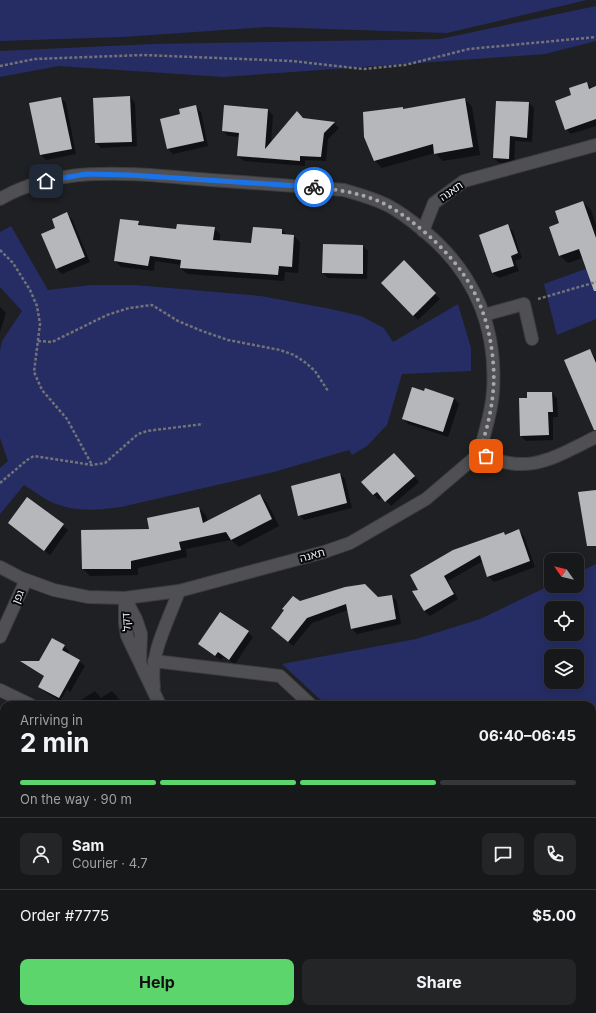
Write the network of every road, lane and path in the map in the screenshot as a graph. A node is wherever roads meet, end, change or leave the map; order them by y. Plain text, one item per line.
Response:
1 (596, 37) edge
2 (0, 66) edge
3 (596, 145) edge
4 (0, 199) edge
5 (423, 231) junction
6 (0, 250) edge
7 (596, 282) edge
8 (524, 304) junction
9 (484, 315) junction
10 (532, 338) dead end
11 (38, 341) junction
12 (328, 391) dead end
13 (203, 424) dead end
14 (596, 437) edge
15 (480, 453) junction
16 (92, 465) junction
17 (0, 483) edge
18 (0, 567) edge
19 (26, 580) junction
20 (179, 592) junction
21 (125, 598) junction
22 (0, 637) edge
23 (154, 661) junction
24 (0, 690) edge
25 (23, 701) edge
26 (158, 701) edge
27 (307, 701) edge

1 - 2 path
3 - 5 street, תאנה
4 - 5 street
5 - 9 street
6 - 11 path
7 - 8 path
8 - 9 street
8 - 10 street
9 - 15 street
11 - 12 path
11 - 16 path
13 - 16 path
14 - 15 street
15 - 20 street, תאנה
16 - 17 path
18 - 19 street, תאנה
19 - 21 street, תאנה
19 - 22 street, גפן
20 - 21 street, תאנה
20 - 23 street, דקל
21 - 26 street, דקל
23 - 26 street, דקל
23 - 27 street
24 - 25 street

